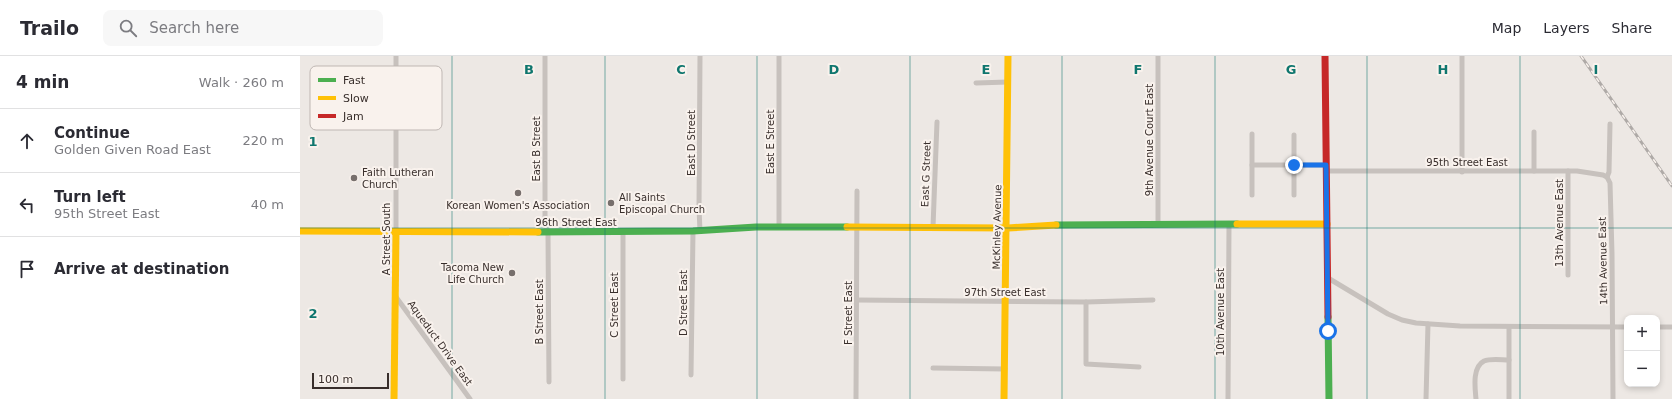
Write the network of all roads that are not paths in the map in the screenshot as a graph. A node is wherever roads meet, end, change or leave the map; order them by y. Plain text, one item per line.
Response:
1 (546, 56) edge
2 (700, 56) edge
3 (779, 56) edge
4 (1008, 56) edge
5 (1158, 56) edge
6 (1325, 56) edge
7 (1462, 56) edge
8 (1008, 82) junction
9 (976, 83) dead end
10 (937, 122) dead end
11 (1610, 124) dead end
12 (396, 130) edge
13 (1534, 132) dead end
14 (1252, 134) dead end
15 (1294, 134) dead end
16 (1252, 165) junction
17 (1294, 165) junction
18 (1326, 168) junction
19 (1568, 171) junction
20 (1462, 172) junction
21 (1534, 172) junction
22 (1607, 177) junction
23 (857, 191) dead end
24 (1252, 195) dead end
25 (1294, 195) dead end
26 (1158, 224) junction
27 (1327, 224) junction
28 (1229, 225) junction
29 (779, 227) junction
30 (857, 227) junction
31 (933, 228) junction
32 (1008, 228) junction
33 (300, 231) edge
34 (697, 231) junction
35 (396, 232) junction
36 (548, 232) junction
37 (623, 232) junction
38 (548, 242) joint
39 (1568, 275) dead end
40 (1328, 278) junction
41 (396, 296) junction
42 (857, 300) junction
43 (1153, 300) dead end
44 (1006, 301) junction
45 (1086, 302) junction
46 (1428, 324) junction
47 (1510, 326) junction
48 (1612, 327) junction
49 (1624, 327) edge
50 (1660, 327) edge
51 (1672, 327) edge
52 (1509, 360) junction
53 (1139, 367) dead end
54 (933, 368) dead end
55 (1005, 369) junction
56 (691, 375) dead end
57 (623, 379) dead end
58 (549, 382) dead end
59 (394, 399) edge
60 (470, 399) edge
61 (856, 399) edge
62 (1004, 399) edge
63 (1228, 399) edge
64 (1329, 399) edge
65 (1426, 399) edge
66 (1476, 399) edge
67 (1509, 399) edge
68 (1613, 399) edge

1 - 36 street, East B Street
2 - 34 street, East D Street
3 - 29 street, East E Street
4 - 8 street, McKinley Avenue
5 - 26 street, 9th Avenue Court East
6 - 18 street
7 - 20 street
8 - 9 street
8 - 32 street, McKinley Avenue
10 - 31 street, East G Street
11 - 22 street, 14th Avenue East
12 - 35 street, A Street South
13 - 21 street
14 - 16 street
15 - 17 street
16 - 17 street, 95th Street East
16 - 24 street
17 - 18 street, 95th Street East
17 - 25 street
18 - 20 street, 95th Street East
18 - 27 street
19 - 21 street, 95th Street East
19 - 22 street, 95th Street East
19 - 39 street, 13th Avenue East
20 - 21 street, 95th Street East
22 - 48 street, 14th Avenue East
23 - 30 street, F Street East
26 - 28 street, 96th Street East
26 - 32 street, 96th Street East
27 - 28 street
27 - 40 street
28 - 63 street, 10th Avenue East
29 - 30 street, 96th Street East
29 - 34 street, 96th Street East
30 - 31 street, 96th Street East
30 - 42 street, F Street East
31 - 32 street, 96th Street East
32 - 44 street, McKinley Avenue
33 - 35 street, 96th Street East
34 - 37 street, 96th Street East
34 - 56 street, D Street East
35 - 36 street, 96th Street East
35 - 41 street, A Street South
36 - 37 street, 96th Street East
36 - 38 street, East B Street
37 - 57 street, C Street East
38 - 58 street, B Street East
40 - 46 street
40 - 64 street
41 - 59 street, A Street South
41 - 60 street, Aqueduct Drive East
42 - 44 street, 97th Street East
42 - 61 street, F Street East
43 - 45 street, 97th Street East
44 - 45 street, 97th Street East
44 - 55 street, McKinley Avenue
45 - 53 street
46 - 47 street
46 - 65 street
47 - 48 street
47 - 52 street
48 - 49 street
48 - 68 street, 14th Avenue East
50 - 51 street
52 - 66 street
52 - 67 street
54 - 55 street
55 - 62 street, McKinley Avenue

